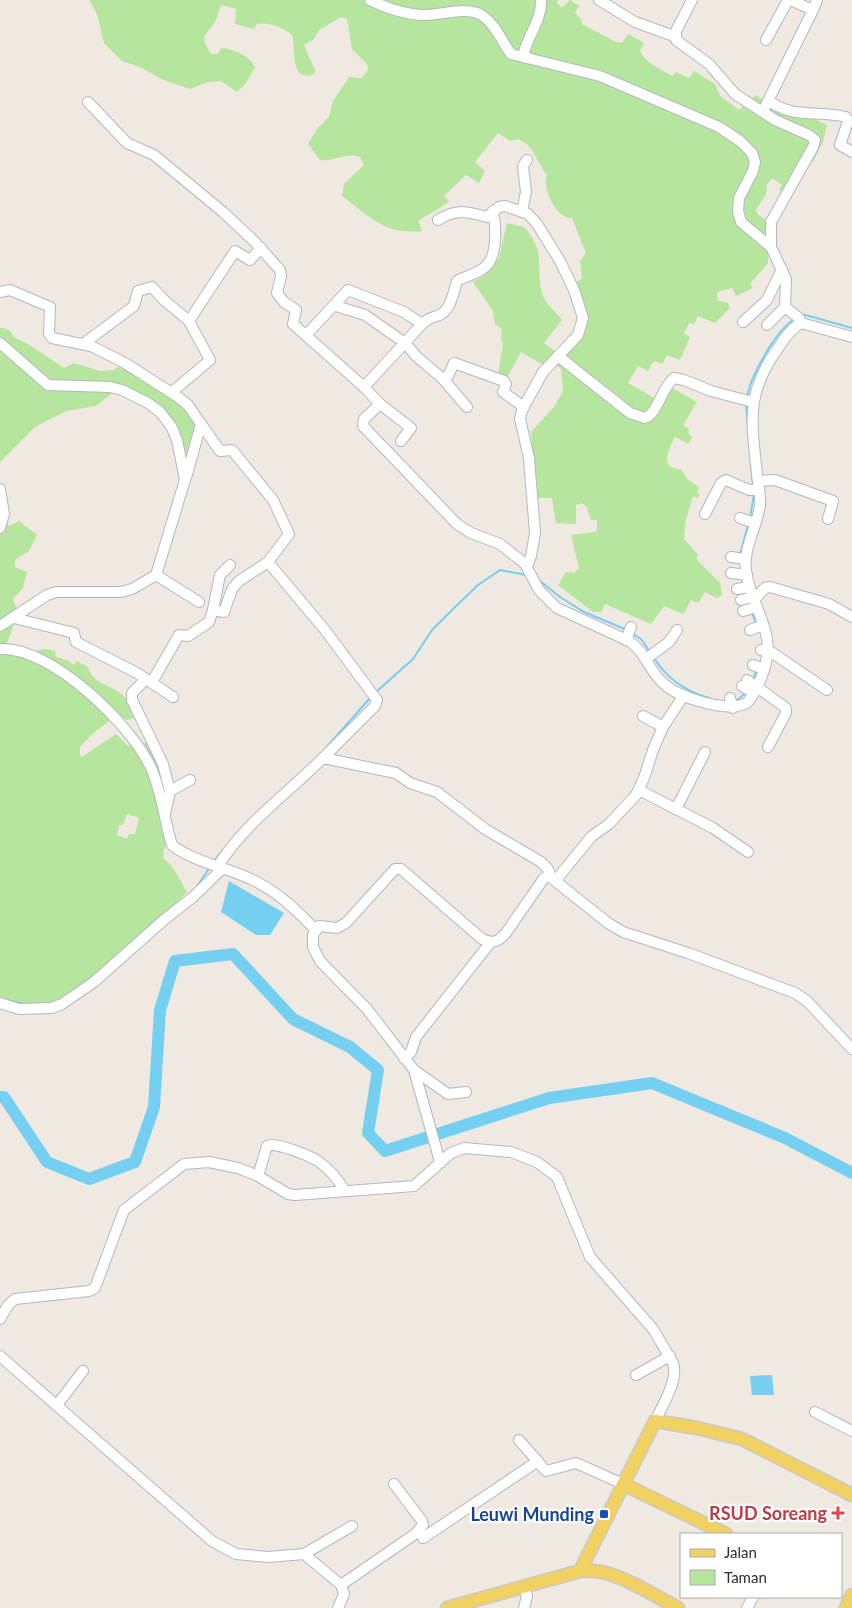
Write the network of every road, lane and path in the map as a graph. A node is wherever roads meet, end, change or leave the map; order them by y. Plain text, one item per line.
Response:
1 (370, 0) edge
2 (541, 0) edge
3 (599, 0) edge
4 (692, 0) edge
5 (789, 0) edge
6 (815, 5) edge
7 (674, 36) junction
8 (766, 40) dead end
9 (526, 58) junction
10 (769, 101) junction
11 (88, 102) dead end
12 (763, 110) junction
13 (852, 152) edge
14 (526, 160) dead end
15 (493, 211) junction
16 (522, 211) junction
17 (438, 220) dead end
18 (771, 247) junction
19 (261, 248) junction
20 (782, 269) junction
21 (0, 292) edge
22 (336, 306) junction
23 (794, 315) junction
24 (190, 321) junction
25 (742, 322) dead end
26 (422, 324) junction
27 (767, 325) dead end
28 (306, 335) junction
29 (852, 336) edge
30 (0, 343) edge
31 (405, 343) junction
32 (83, 344) junction
33 (558, 356) junction
34 (443, 379) junction
35 (364, 387) junction
36 (172, 392) junction
37 (747, 401) junction
38 (380, 404) junction
39 (467, 407) dead end
40 (524, 407) junction
41 (201, 424) junction
42 (401, 440) dead end
43 (185, 480) junction
44 (755, 488) junction
45 (0, 489) edge
46 (705, 514) dead end
47 (828, 518) dead end
48 (0, 528) edge
49 (268, 562) junction
50 (230, 565) dead end
51 (529, 574) junction
52 (156, 575) junction
53 (747, 598) junction
54 (199, 602) dead end
55 (213, 610) junction
56 (852, 617) edge
57 (14, 618) junction
58 (0, 626) edge
59 (677, 630) dead end
60 (0, 648) edge
61 (765, 650) junction
62 (650, 657) junction
63 (149, 680) junction
64 (749, 686) junction
65 (828, 690) dead end
66 (684, 695) junction
67 (173, 697) dead end
68 (643, 716) dead end
69 (663, 727) junction
70 (768, 747) dead end
71 (705, 752) dead end
72 (323, 758) junction
73 (190, 780) dead end
74 (639, 790) junction
75 (170, 791) junction
76 (676, 809) junction
77 (165, 814) junction
78 (748, 852) dead end
79 (217, 866) junction
80 (554, 879) junction
81 (315, 929) junction
82 (490, 943) junction
83 (0, 1003) edge
84 (852, 1050) edge
85 (404, 1058) junction
86 (414, 1070) junction
87 (466, 1092) dead end
88 (440, 1162) junction
89 (258, 1176) junction
90 (344, 1190) junction
91 (0, 1319) edge
92 (0, 1356) edge
93 (670, 1356) junction
94 (83, 1371) dead end
95 (636, 1375) dead end
96 (57, 1405) junction
97 (815, 1412) dead end
98 (654, 1421) junction
99 (852, 1431) edge
100 (519, 1440) dead end
101 (538, 1460) junction
102 (394, 1484) dead end
103 (623, 1484) junction
104 (852, 1495) edge
105 (352, 1526) dead end
106 (724, 1533) edge
107 (423, 1538) dead end
108 (304, 1554) junction
109 (580, 1571) junction
110 (341, 1585) junction
111 (524, 1587) junction
112 (852, 1595) edge
113 (338, 1608) edge
114 (447, 1608) edge
115 (524, 1608) edge
116 (678, 1608) edge
117 (846, 1608) edge

1 - 9 street
2 - 9 street
3 - 7 street
4 - 7 street
5 - 6 street
5 - 8 street
6 - 10 street
7 - 12 street
9 - 18 street
10 - 12 street
10 - 13 street
11 - 19 street
12 - 18 street
14 - 16 street
15 - 16 street
15 - 17 street
15 - 26 street
16 - 33 street
18 - 20 street
19 - 24 street
19 - 28 street
20 - 23 street
20 - 25 street
21 - 32 street
22 - 26 street
22 - 28 street
22 - 31 street
23 - 27 street
23 - 29 street
23 - 37 street
24 - 32 street
24 - 36 street
26 - 31 street
28 - 35 street
30 - 43 street
31 - 34 street
31 - 35 street
32 - 36 street
33 - 37 street
33 - 40 street
34 - 39 street
34 - 40 street
35 - 38 street
36 - 41 street
37 - 44 street
38 - 42 street
38 - 51 street
40 - 51 street
41 - 43 street
41 - 49 street
43 - 52 street
44 - 46 street
44 - 47 street
44 - 53 street
45 - 48 street
49 - 55 street
49 - 72 street
50 - 55 street
51 - 62 street
52 - 54 street
52 - 57 street
53 - 56 street
53 - 61 street
55 - 63 street
57 - 58 street
57 - 63 street
59 - 62 street
60 - 77 street
61 - 64 street
61 - 65 street
62 - 66 street
63 - 67 street
63 - 75 street
64 - 66 street
64 - 70 street
66 - 69 street
68 - 69 street
69 - 74 street
71 - 76 street
72 - 79 street
72 - 80 street
73 - 75 street
74 - 76 street
74 - 80 street
75 - 77 street
76 - 78 street
77 - 79 street
79 - 81 street
79 - 83 street
80 - 82 street
80 - 84 street
81 - 82 street
81 - 85 street
82 - 85 street
85 - 86 street
86 - 87 street
86 - 88 street
88 - 90 street
88 - 93 street
89 - 90 street
89 - 90 street
89 - 91 street
92 - 96 street
93 - 95 street
93 - 98 street
94 - 96 street
96 - 108 street
97 - 99 street
98 - 103 main road
98 - 104 main road
100 - 101 street
101 - 103 street
101 - 107 street
102 - 110 street
103 - 106 main road
103 - 109 main road
105 - 108 street
108 - 110 street
109 - 111 main road
109 - 116 main road
110 - 113 street
111 - 114 main road
111 - 115 street
112 - 117 main road

